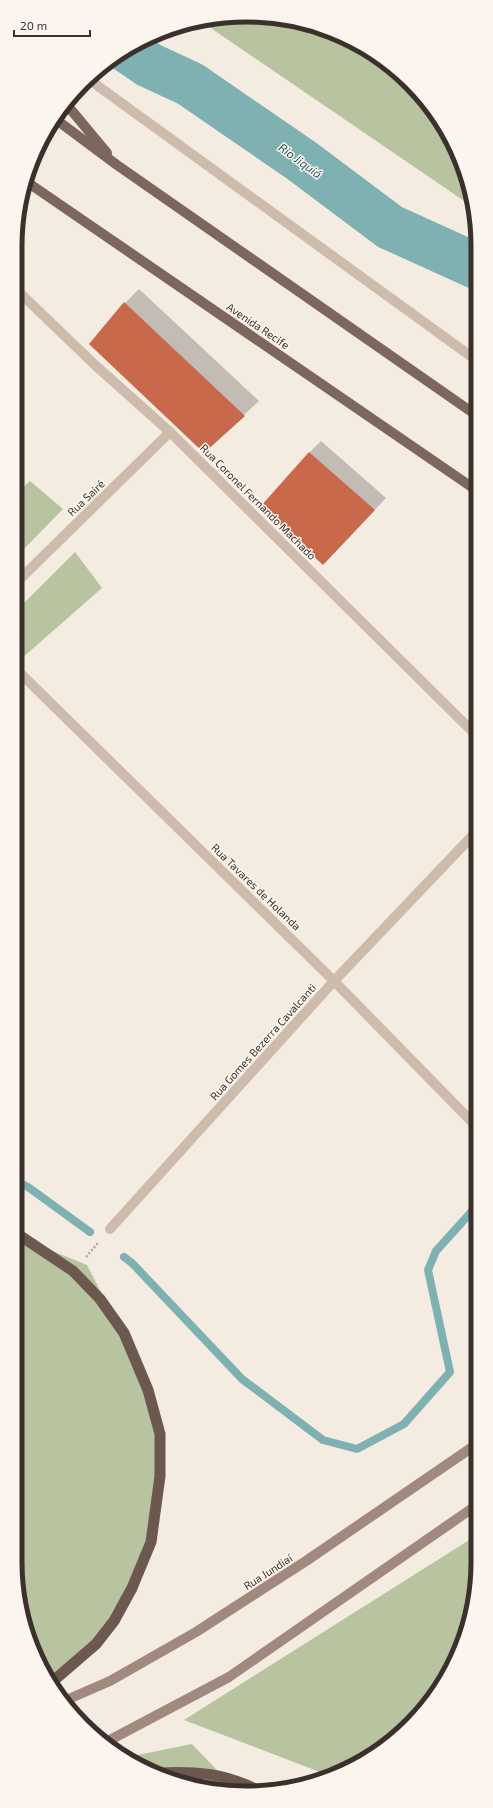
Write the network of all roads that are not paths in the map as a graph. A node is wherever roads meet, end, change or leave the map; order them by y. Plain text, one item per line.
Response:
1 (93, 83) edge
2 (70, 108) edge
3 (60, 122) edge
4 (117, 165) junction
5 (31, 185) edge
6 (22, 295) edge
7 (471, 356) edge
8 (471, 412) edge
9 (170, 432) junction
10 (471, 487) edge
11 (22, 577) edge
12 (22, 675) edge
13 (471, 730) edge
14 (471, 837) edge
15 (334, 981) junction
16 (471, 1121) edge
17 (110, 1229) road end
18 (22, 1237) edge
19 (471, 1448) edge
20 (471, 1509) edge
21 (55, 1679) edge
22 (69, 1699) edge
23 (110, 1740) edge
24 (170, 1773) edge
25 (248, 1786) edge

1 - 7 street
2 - 4 main road
3 - 4 main road
4 - 8 main road
5 - 10 main road, Avenida Recife
6 - 9 street, Rua Coronel Fernando Machado
9 - 11 street, Rua Sairé
9 - 13 street, Rua Coronel Fernando Machado
12 - 15 street, Rua Tavares de Holanda
14 - 15 street, Rua Gomes Bezerra Cavalcanti
15 - 16 street, Rua Tavares de Holanda
15 - 17 street, Rua Gomes Bezerra Cavalcanti
18 - 21 highway
19 - 22 main road, Rua Jundiaí
20 - 23 main road
24 - 25 highway

